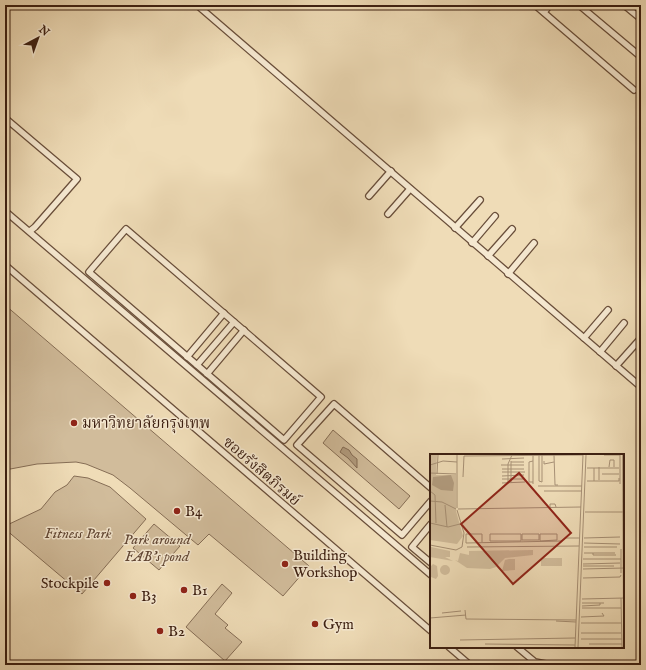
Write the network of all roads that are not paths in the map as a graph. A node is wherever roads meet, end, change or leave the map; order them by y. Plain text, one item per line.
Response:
1 (197, 5) edge
2 (535, 5) edge
3 (550, 5) edge
4 (579, 5) edge
5 (624, 5) edge
6 (544, 12) junction
7 (641, 19) edge
8 (641, 57) edge
9 (634, 90) dead end
10 (5, 118) edge
11 (391, 171) junction
12 (410, 189) junction
13 (369, 196) dead end
14 (480, 200) dead end
15 (5, 211) edge
16 (388, 214) dead end
17 (495, 216) dead end
18 (455, 228) junction
19 (512, 229) dead end
20 (30, 231) junction
21 (472, 243) junction
22 (534, 243) dead end
23 (488, 256) junction
24 (5, 265) edge
25 (508, 274) junction
26 (608, 310) dead end
27 (224, 313) junction
28 (234, 322) junction
29 (624, 323) dead end
30 (244, 330) junction
31 (584, 338) junction
32 (641, 338) edge
33 (600, 352) junction
34 (187, 357) junction
35 (197, 366) junction
36 (616, 366) junction
37 (207, 374) junction
38 (219, 384) junction
39 (641, 387) edge
40 (214, 391) junction
41 (430, 487) edge
42 (350, 492) junction
43 (343, 500) junction
44 (430, 502) edge
45 (430, 525) edge
46 (430, 562) edge
47 (430, 575) edge
48 (430, 630) edge
49 (450, 648) edge
50 (518, 648) edge
51 (470, 665) edge
52 (551, 665) edge

1 - 11 street
2 - 6 street
3 - 6 street
4 - 8 street
5 - 7 street
6 - 9 street
10 - 20 street
11 - 12 street
11 - 13 street
12 - 16 street
12 - 18 street
14 - 18 street
15 - 20 street
17 - 21 street
18 - 21 street
19 - 23 street
20 - 40 street
21 - 23 street
22 - 25 street
23 - 25 street
24 - 48 street, ซอยรังสิตภิรมย์
25 - 31 street
26 - 31 street
27 - 28 street
27 - 34 street
27 - 34 street
28 - 30 street
28 - 35 street
29 - 33 street
30 - 37 street
30 - 38 street
31 - 33 street
32 - 36 street
33 - 36 street
34 - 35 street
35 - 37 street
36 - 39 street
37 - 38 street
38 - 40 street
40 - 43 street
41 - 42 street
42 - 43 street
42 - 44 street
43 - 47 street
45 - 46 street
49 - 51 street
50 - 52 street

